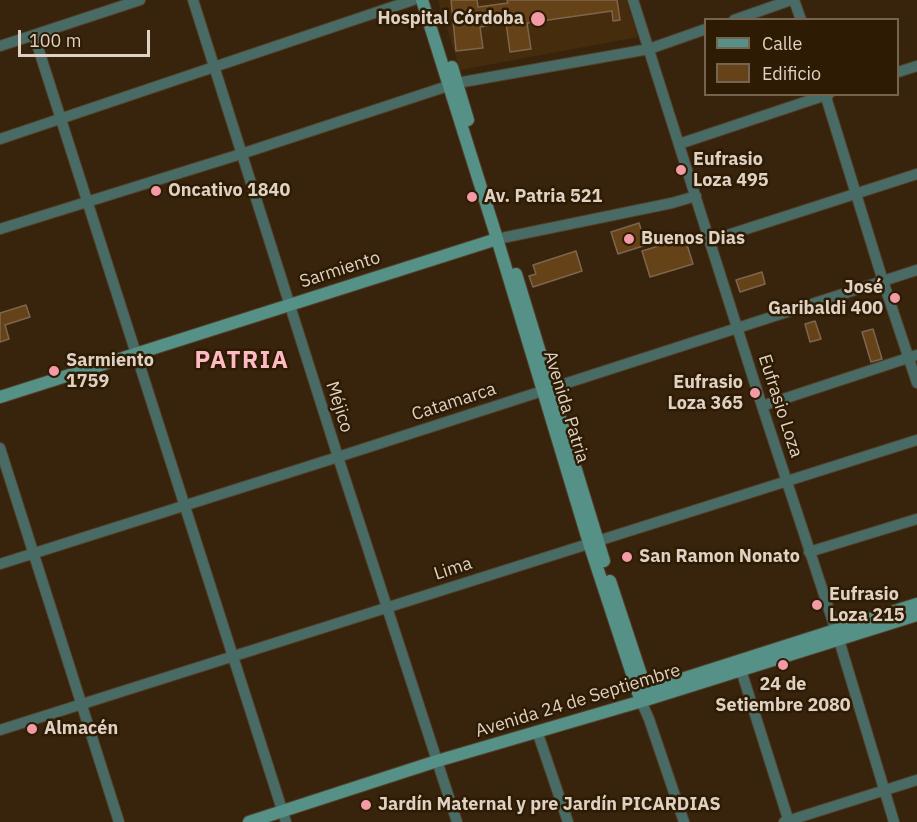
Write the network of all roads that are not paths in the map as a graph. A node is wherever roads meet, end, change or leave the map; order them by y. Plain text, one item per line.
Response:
1 (140, 0) edge
2 (193, 0) edge
3 (412, 0) edge
4 (422, 0) edge
5 (430, 0) edge
6 (633, 0) edge
7 (793, 0) edge
8 (740, 18) edge
9 (800, 18) edge
10 (704, 29) edge
11 (34, 35) junction
12 (1, 44) edge
13 (649, 49) junction
14 (214, 66) junction
15 (917, 66) edge
16 (899, 71) edge
17 (453, 84) junction
18 (823, 96) edge
19 (826, 96) edge
20 (61, 118) junction
21 (0, 139) edge
22 (679, 144) junction
23 (241, 154) junction
24 (917, 174) edge
25 (856, 193) junction
26 (696, 196) junction
27 (87, 201) junction
28 (0, 229) edge
29 (501, 238) junction
30 (709, 241) junction
31 (917, 270) edge
32 (883, 281) junction
33 (289, 305) junction
34 (737, 328) junction
35 (136, 354) junction
36 (913, 356) edge
37 (917, 383) edge
38 (547, 389) junction
39 (0, 397) edge
40 (762, 406) junction
41 (917, 440) edge
42 (0, 448) edge
43 (338, 457) junction
44 (787, 482) junction
45 (184, 505) junction
46 (917, 519) edge
47 (593, 542) junction
48 (809, 552) junction
49 (33, 554) junction
50 (0, 564) edge
51 (917, 604) edge
52 (387, 608) junction
53 (917, 615) edge
54 (837, 634) junction
55 (233, 656) junction
56 (741, 670) junction
57 (643, 696) junction
58 (81, 704) junction
59 (0, 730) edge
60 (537, 731) junction
61 (437, 761) junction
62 (917, 780) edge
63 (884, 790) junction
64 (284, 816) edge
65 (118, 822) edge
66 (249, 822) edge
67 (457, 822) edge
68 (568, 822) edge
69 (684, 822) edge
70 (787, 822) edge
71 (894, 822) edge

1 - 11 street
2 - 14 street, Méjico
3 - 14 street
4 - 17 main road, Avenida Patria
5 - 17 main road, Avenida Patria
6 - 13 street, Eufrasio Loza
7 - 8 street
7 - 9 street
10 - 13 street
11 - 12 street
11 - 20 street
13 - 17 street
13 - 22 street, Eufrasio Loza
14 - 20 street
14 - 23 street, Méjico
15 - 16 street
17 - 23 street
17 - 29 main road, Avenida Patria
18 - 22 street
19 - 25 street
20 - 21 street
20 - 27 street
22 - 26 street, Eufrasio Loza
23 - 27 street
23 - 33 street, Méjico
24 - 25 street
25 - 30 street
25 - 32 street
26 - 29 street, Sarmiento
26 - 30 street, Eufrasio Loza
27 - 28 street
27 - 35 street
29 - 33 main road, Sarmiento
29 - 38 main road, Avenida Patria
30 - 34 street, Eufrasio Loza
31 - 32 street, Catamarca
32 - 34 street, Catamarca
32 - 36 street
33 - 35 main road, Sarmiento
33 - 43 street, Méjico
34 - 38 street, Catamarca
34 - 40 street, Eufrasio Loza
35 - 39 main road, Sarmiento
35 - 45 street
36 - 37 street
36 - 40 street
38 - 43 street, Catamarca
38 - 47 main road, Avenida Patria
40 - 44 street, Eufrasio Loza
41 - 44 street, Lima
42 - 49 street
43 - 45 street, Catamarca
43 - 52 street, Méjico
44 - 47 street, Lima
44 - 48 street, Eufrasio Loza
45 - 49 street, Catamarca
45 - 55 street
46 - 48 street
47 - 52 street, Lima
47 - 57 main road, Avenida Patria
48 - 54 street, Eufrasio Loza
49 - 50 street, Catamarca
49 - 58 street
51 - 54 main road, Avenida 24 de Septiembre
52 - 55 street, Lima
52 - 61 street, Méjico
53 - 54 main road, Avenida 24 de Septiembre
54 - 56 main road, Avenida 24 de Septiembre
54 - 57 main road, Avenida 24 de Septiembre
54 - 63 street, Eufrasio Loza
55 - 58 street, Lima
55 - 64 street
56 - 57 main road, Avenida 24 de Septiembre
56 - 70 street
57 - 60 main road, Avenida 24 de Septiembre
57 - 69 street, Avenida Patria
58 - 59 street, Lima
58 - 65 street
60 - 61 main road, Avenida 24 de Septiembre
60 - 68 street
61 - 64 main road, Avenida 24 de Septiembre
61 - 67 street, Méjico
62 - 63 street
63 - 70 street
63 - 71 street, Eufrasio Loza
64 - 66 main road, Avenida 24 de Septiembre

